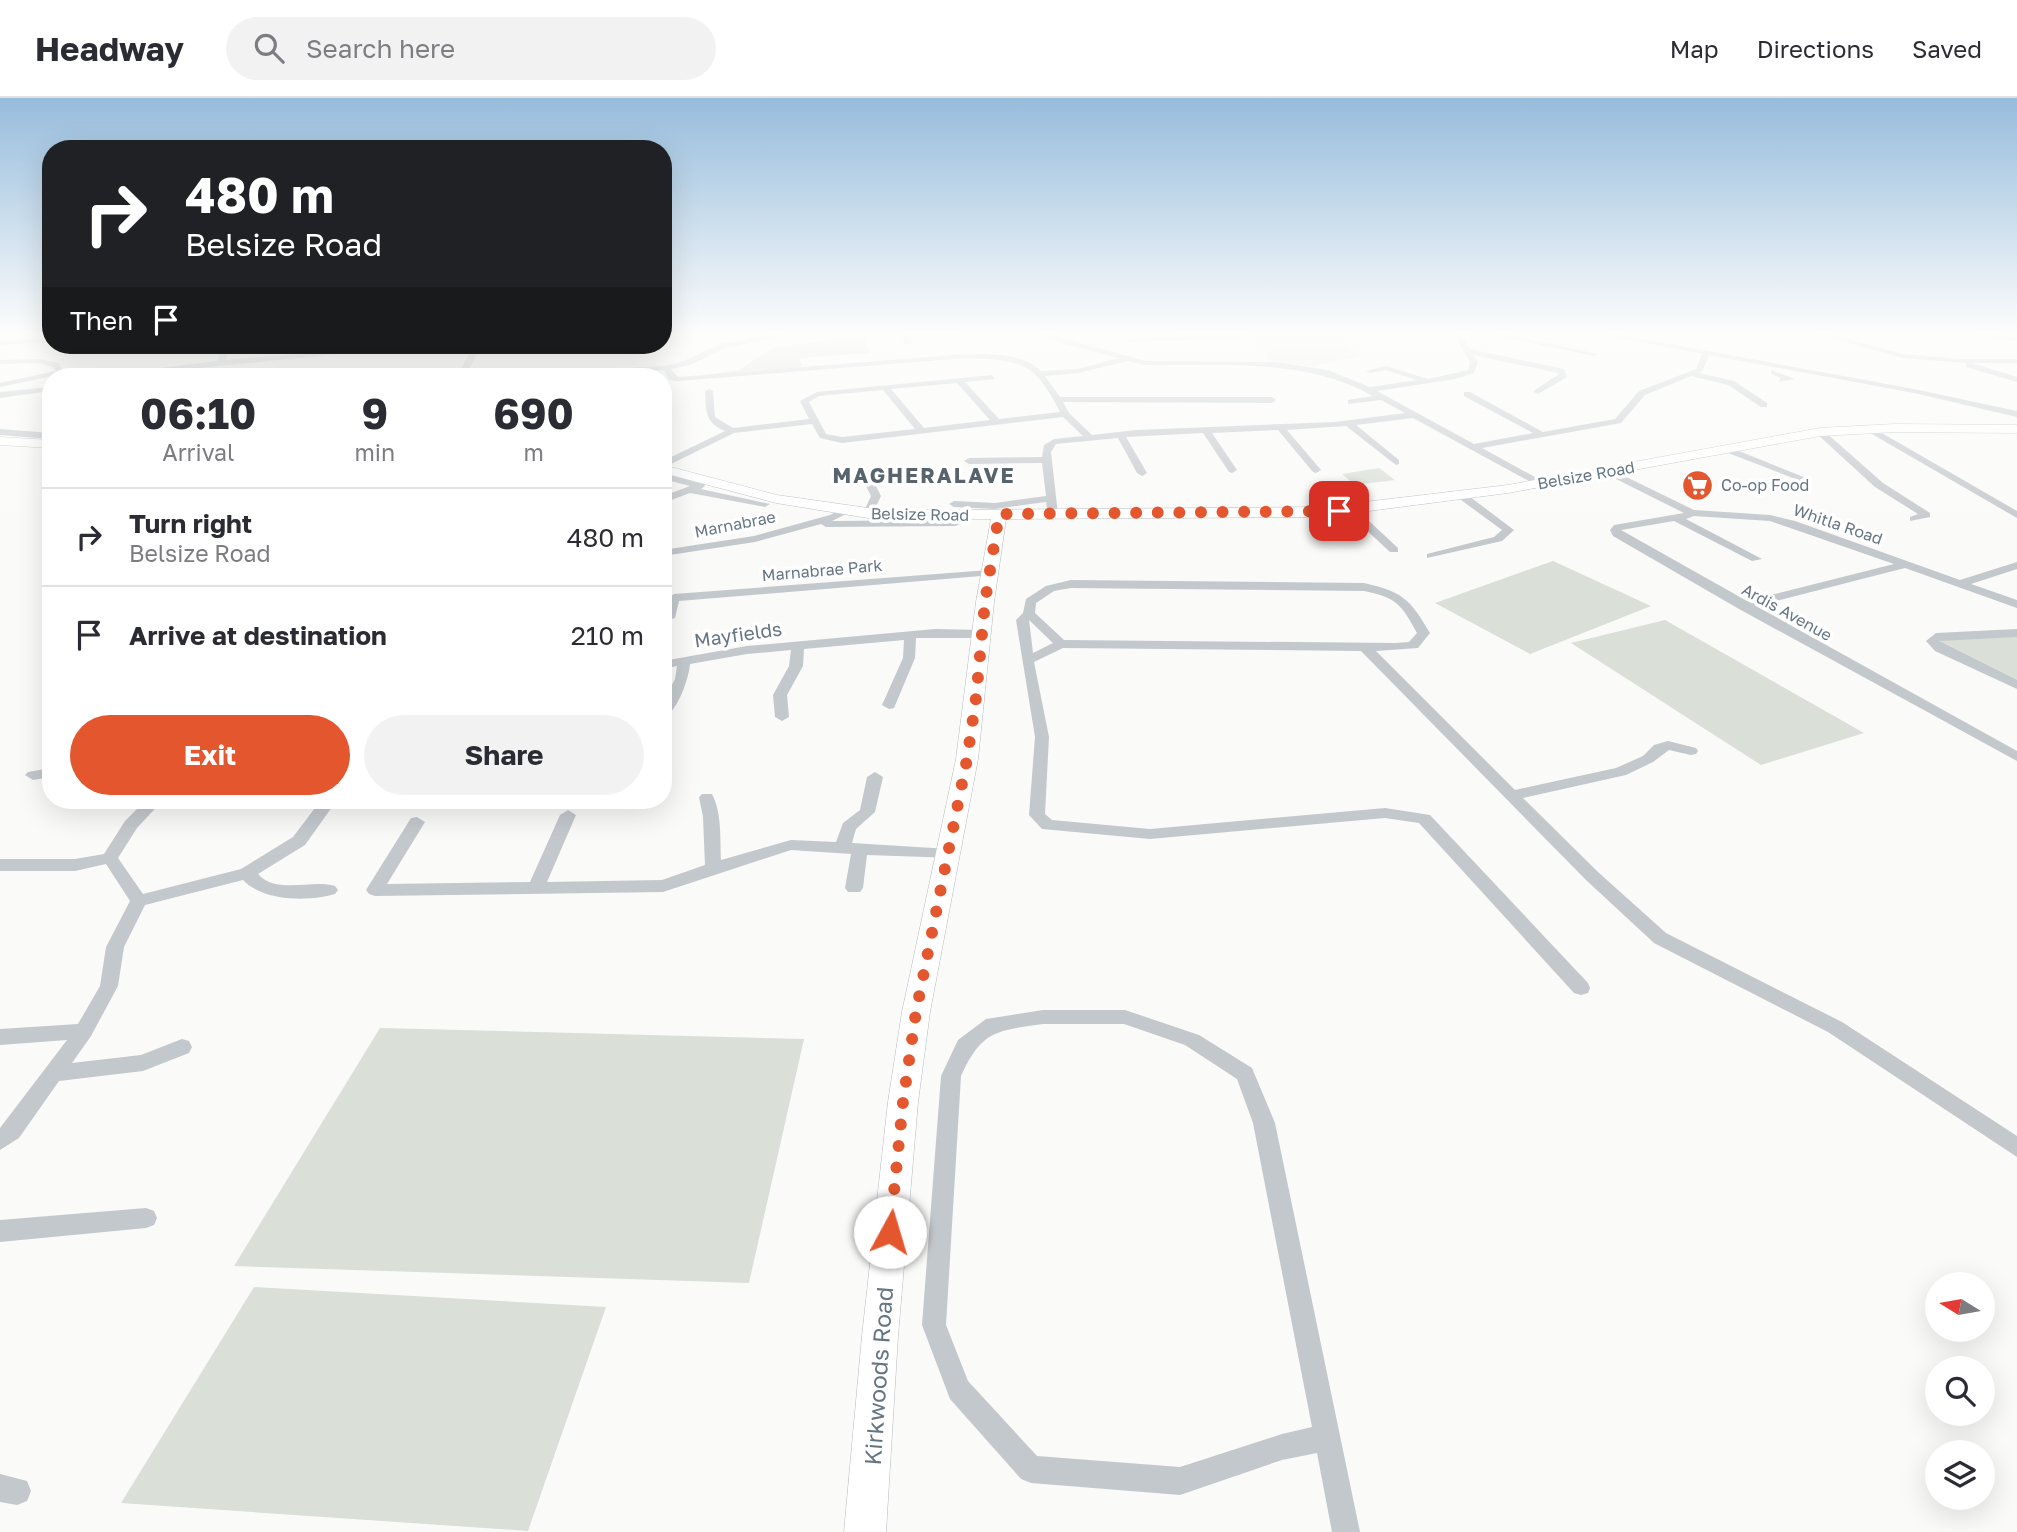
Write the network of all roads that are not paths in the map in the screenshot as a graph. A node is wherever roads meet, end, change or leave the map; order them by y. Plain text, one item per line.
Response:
1 (709, 399) edge
2 (806, 399) edge
3 (895, 399) edge
4 (976, 399) edge
5 (1055, 399) joint
6 (1367, 399) edge
7 (1385, 399) edge
8 (1475, 399) edge
9 (1637, 399) edge
10 (1756, 399) edge
11 (1942, 399) edge
12 (1272, 400) dead end
13 (1351, 401) dead end
14 (1765, 405) dead end
15 (1065, 414) junction
16 (2017, 414) edge
17 (1414, 415) junction
18 (815, 421) junction
19 (997, 422) junction
20 (1349, 424) junction
21 (1280, 427) junction
22 (1868, 428) junction
23 (2017, 429) edge
24 (921, 430) junction
25 (1206, 430) junction
26 (732, 431) junction
27 (0, 432) edge
28 (1820, 432) junction
29 (1120, 434) junction
30 (42, 435) edge
31 (1542, 435) junction
32 (1089, 438) junction
33 (0, 441) edge
34 (42, 443) edge
35 (1472, 447) junction
36 (1726, 449) junction
37 (1046, 460) junction
38 (969, 461) dead end
39 (672, 462) edge
40 (1396, 462) dead end
41 (886, 470) dead end
42 (1232, 470) dead end
43 (1317, 470) dead end
44 (1608, 471) junction
45 (672, 472) edge
46 (1142, 473) dead end
47 (672, 478) edge
48 (1806, 480) dead end
49 (1540, 484) junction
50 (700, 486) junction
51 (1461, 495) junction
52 (672, 497) edge
53 (1050, 498) junction
54 (954, 503) dead end
55 (765, 505) dead end
56 (1351, 510) junction
57 (844, 511) junction
58 (868, 513) junction
59 (1692, 513) junction
60 (999, 514) junction
61 (1053, 514) junction
62 (2017, 515) edge
63 (1676, 519) junction
64 (1913, 519) dead end
65 (956, 523) dead end
66 (812, 524) junction
67 (1394, 550) dead end
68 (672, 552) edge
69 (1431, 556) dead end
70 (1756, 559) dead end
71 (1903, 564) junction
72 (2017, 565) edge
73 (989, 573) junction
74 (1962, 583) junction
75 (2017, 604) edge
76 (1743, 606) junction
77 (672, 609) edge
78 (1028, 614) junction
79 (982, 634) junction
80 (2017, 634) edge
81 (910, 636) junction
82 (1061, 644) junction
83 (798, 645) junction
84 (1365, 647) junction
85 (1027, 660) junction
86 (684, 662) junction
87 (672, 664) edge
88 (2017, 685) edge
89 (672, 696) edge
90 (889, 705) dead end
91 (782, 717) dead end
92 (1691, 751) dead end
93 (2017, 757) edge
94 (42, 774) edge
95 (33, 775) dead end
96 (876, 777) dead end
97 (1513, 795) junction
98 (707, 797) dead end
99 (146, 809) edge
100 (322, 809) edge
101 (568, 815) dead end
102 (417, 822) dead end
103 (851, 849) junction
104 (948, 854) junction
105 (110, 858) junction
106 (0, 865) edge
107 (713, 868) junction
108 (247, 873) junction
109 (536, 888) junction
110 (854, 888) dead end
111 (329, 890) dead end
112 (139, 901) junction
113 (1581, 988) dead end
114 (84, 1031) junction
115 (0, 1037) edge
116 (182, 1048) dead end
117 (56, 1073) junction
118 (0, 1141) edge
119 (2017, 1148) edge
120 (146, 1218) dead end
121 (0, 1231) edge
122 (1327, 1437) junction
123 (865, 1532) edge
124 (1346, 1532) edge

1 - 26 street
2 - 18 street
3 - 24 street
4 - 19 street
5 - 12 street
5 - 15 street
6 - 13 street
7 - 17 street
8 - 31 street
9 - 31 street
10 - 14 street
11 - 16 street
15 - 19 street
15 - 32 street
17 - 20 street
17 - 35 street
18 - 24 street
18 - 26 street
19 - 24 street
20 - 21 street
20 - 40 street
21 - 25 street
21 - 43 street
22 - 23 street, Belsize Road
22 - 28 street, Belsize Road
22 - 62 street
25 - 29 street
25 - 42 street
26 - 39 street
27 - 30 street
28 - 36 street, Belsize Road
28 - 64 street
29 - 32 street
29 - 46 street
31 - 35 street
32 - 37 street
33 - 34 street
35 - 49 street
36 - 44 street, Belsize Road
36 - 48 street
37 - 38 street
37 - 53 street
41 - 58 street
44 - 49 street, Belsize Road
44 - 59 street, Whitla Road
45 - 50 street, Belsize Road
47 - 50 street
49 - 51 street, Belsize Road
50 - 52 street
50 - 55 street
50 - 57 street, Belsize Road
51 - 56 street, Belsize Road
51 - 69 street
53 - 54 street, Belsize Road
53 - 61 street
56 - 61 street, Belsize Road
56 - 67 street
57 - 58 street, Belsize Road
57 - 66 street, Marnabrae
58 - 60 street, Belsize Road
59 - 63 street, Ardis Avenue
59 - 71 street, Whitla Road
60 - 61 street, Belsize Road
60 - 73 street, Kirkwoods Road
63 - 70 street
63 - 76 street, Ardis Avenue
65 - 66 street, Marnabrae
66 - 68 street, Marnabrae
71 - 74 street, Whitla Road
71 - 76 street
72 - 74 street
73 - 77 street, Marnabrae Park
73 - 79 street, Kirkwoods Road
74 - 75 street, Whitla Road
76 - 93 street, Ardis Avenue
78 - 82 street
78 - 84 street
78 - 85 street
79 - 81 street, Mayfields
79 - 104 street, Kirkwoods Road
80 - 88 street
81 - 83 street, Mayfields
81 - 90 street
82 - 84 street
82 - 85 street
83 - 86 street, Mayfields
83 - 91 street, Mayfields
84 - 97 street
85 - 113 street
86 - 87 street, Mayfields
86 - 89 street, Mayfields
92 - 97 street
94 - 95 street
96 - 103 street
97 - 119 street
98 - 107 street
99 - 105 street
100 - 108 street
101 - 109 street
102 - 109 street
103 - 104 street
103 - 107 street
103 - 110 street
104 - 123 street, Kirkwoods Road
105 - 106 street
105 - 112 street
107 - 109 street
108 - 111 street
108 - 112 street
112 - 114 street
114 - 115 street
114 - 117 street
116 - 117 street
117 - 118 street
120 - 121 street
122 - 122 street
122 - 124 street

